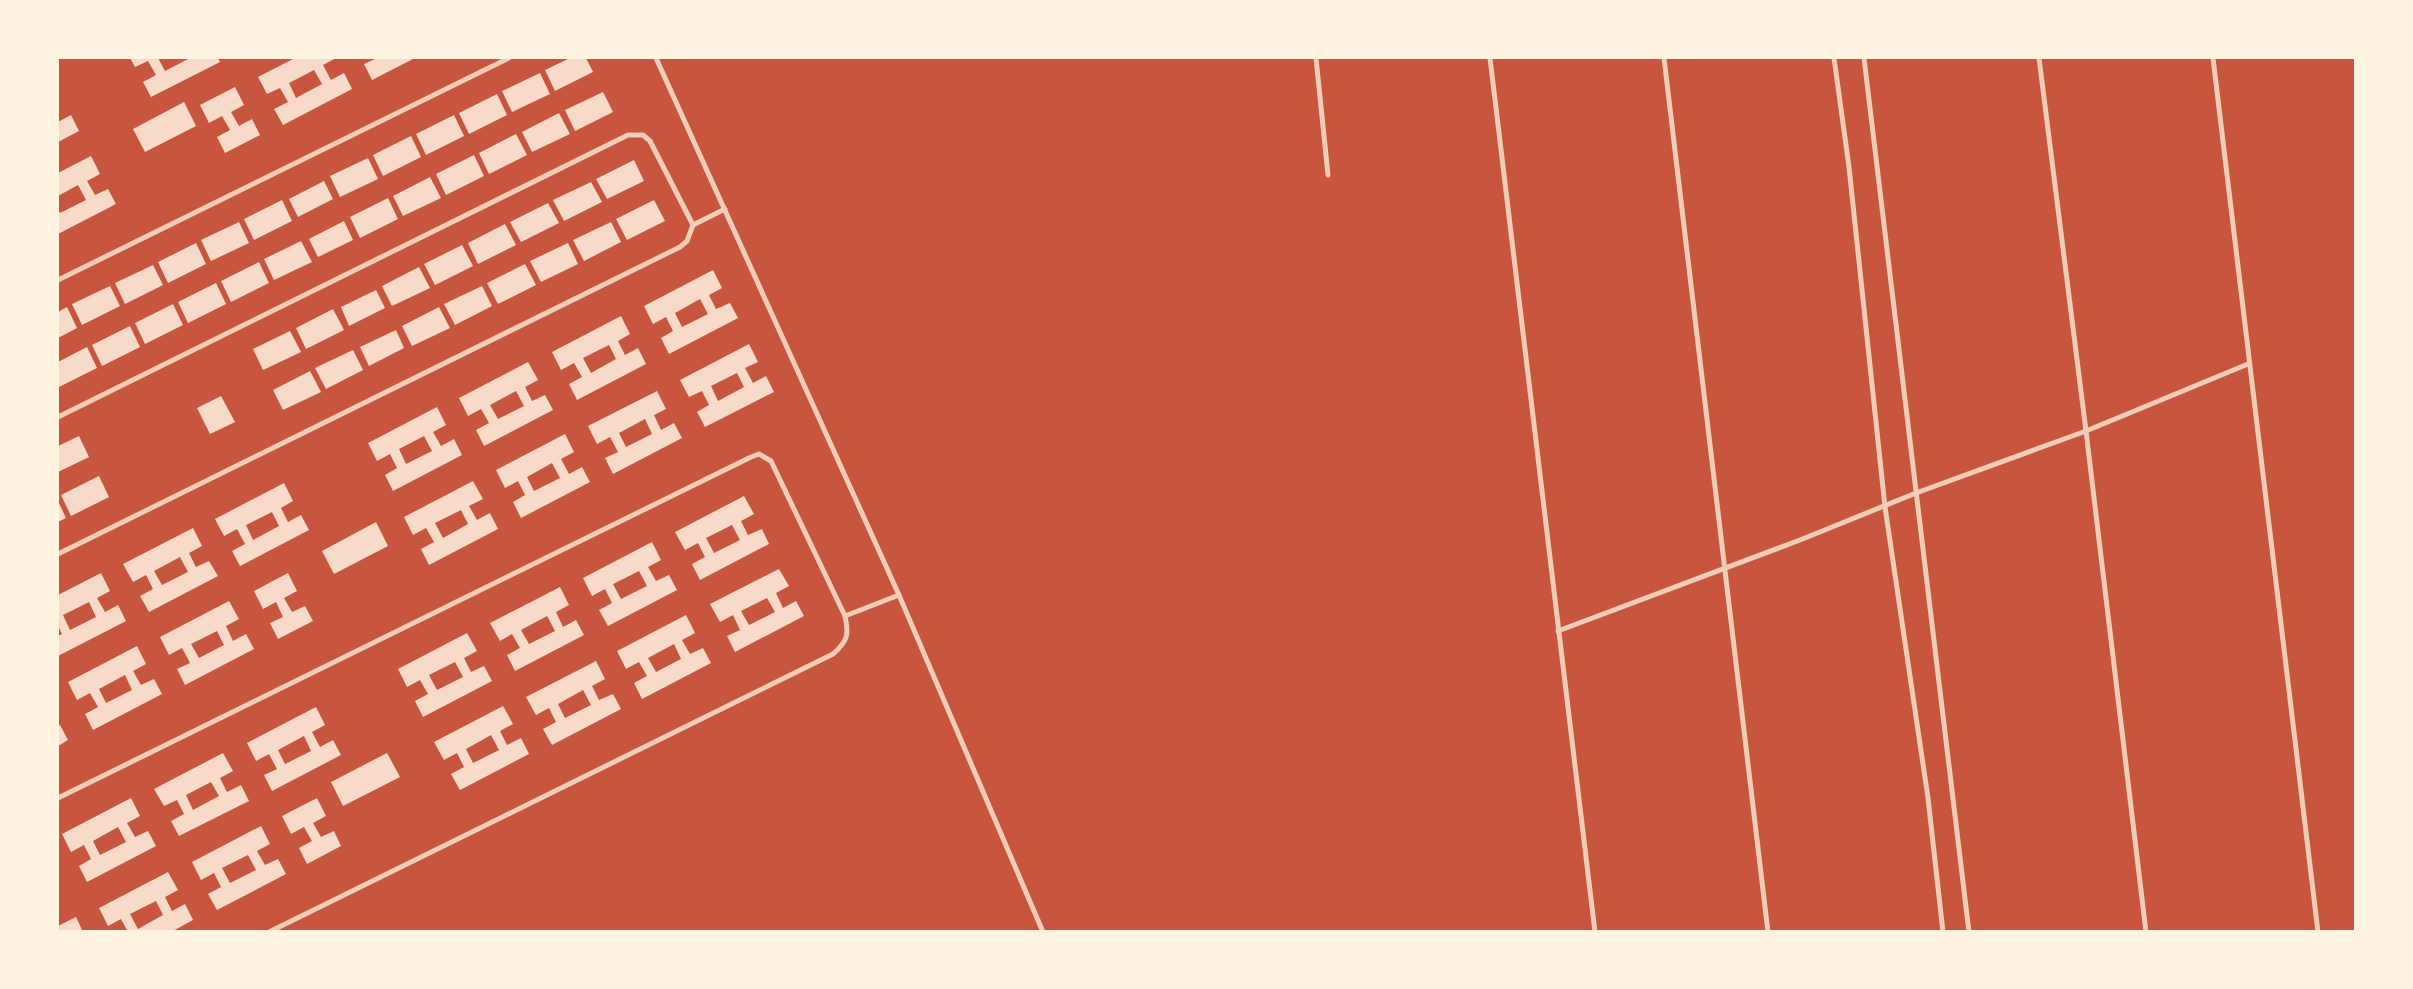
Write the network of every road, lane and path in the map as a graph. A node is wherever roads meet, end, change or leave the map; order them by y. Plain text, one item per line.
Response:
1 (509, 58) edge
2 (656, 58) edge
3 (1316, 58) edge
4 (1490, 58) edge
5 (1664, 58) edge
6 (1834, 58) edge
7 (1864, 58) edge
8 (2039, 58) edge
9 (2213, 58) edge
10 (1328, 175) dead end
11 (725, 210) junction
12 (693, 225) junction
13 (58, 280) edge
14 (2248, 364) junction
15 (58, 417) edge
16 (2086, 431) junction
17 (1916, 493) junction
18 (1886, 506) junction
19 (58, 554) edge
20 (1724, 567) junction
21 (899, 595) junction
22 (845, 616) junction
23 (1558, 631) junction
24 (58, 798) edge
25 (269, 932) edge
26 (1043, 932) edge
27 (1596, 932) edge
28 (1768, 932) edge
29 (1943, 932) edge
30 (1970, 932) edge
31 (2146, 932) edge
32 (2318, 932) edge

1 - 13 street
2 - 11 street
3 - 10 street
4 - 23 street
5 - 20 street
6 - 18 street
7 - 17 street
8 - 16 street
9 - 14 street
11 - 12 street
11 - 21 street
12 - 15 street
12 - 19 street
14 - 16 street
14 - 32 street
16 - 17 street
16 - 31 street
17 - 18 street
17 - 30 street
18 - 20 street
18 - 29 street
20 - 23 street
20 - 28 street
21 - 22 street
21 - 26 street
22 - 24 street
22 - 25 street
23 - 27 street

